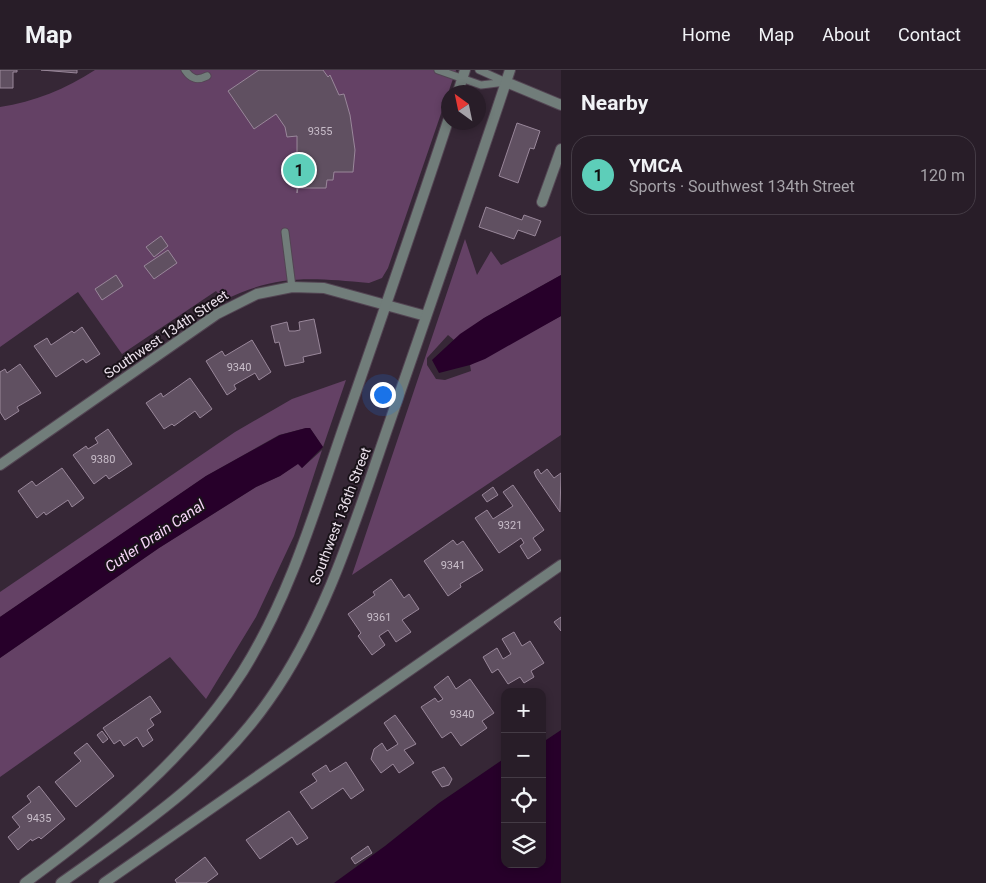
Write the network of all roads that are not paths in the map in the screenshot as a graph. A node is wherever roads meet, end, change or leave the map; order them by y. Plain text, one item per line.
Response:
1 (185, 70) edge
2 (438, 70) edge
3 (479, 70) edge
4 (510, 70) edge
5 (464, 74) edge
6 (207, 76) dead end
7 (506, 82) junction
8 (561, 105) edge
9 (445, 130) edge
10 (561, 149) edge
11 (542, 202) dead end
12 (285, 232) dead end
13 (292, 287) junction
14 (386, 304) junction
15 (426, 316) junction
16 (0, 466) edge
17 (561, 565) edge
18 (25, 883) edge
19 (61, 883) edge
20 (104, 883) edge

1 - 6 lane
2 - 5 lane
3 - 7 lane
4 - 7 street, Southwest 136th Street
5 - 7 lane
7 - 8 street
7 - 15 street, Southwest 136th Street
9 - 14 street, Southwest 136th Street
10 - 11 street
12 - 13 lane
13 - 14 street, Southwest 134th Street
13 - 16 street, Southwest 134th Street
14 - 15 street, Southwest 134th Street
14 - 18 street, Southwest 136th Street
15 - 19 street, Southwest 136th Street
17 - 20 street

